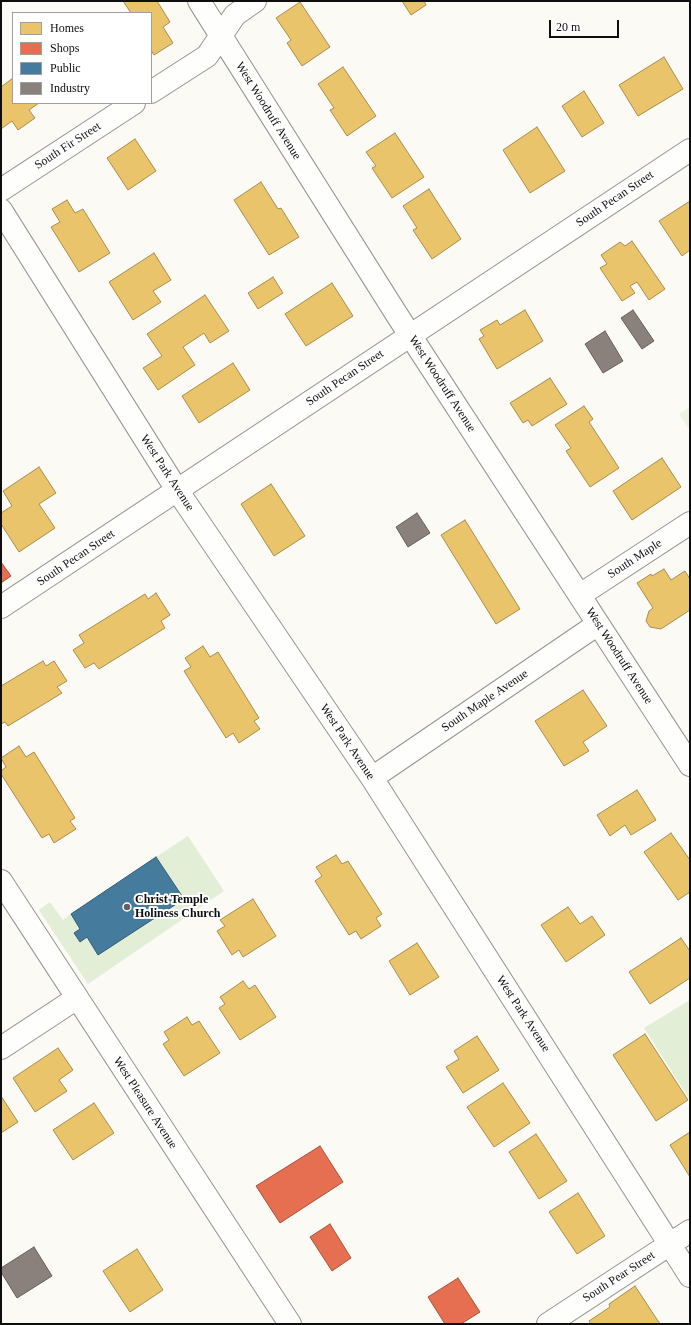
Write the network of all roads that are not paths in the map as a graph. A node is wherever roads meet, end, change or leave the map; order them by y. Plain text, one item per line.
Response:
1 (199, 1) edge
2 (255, 1) edge
3 (221, 36) junction
4 (152, 91) edge
5 (132, 104) edge
6 (690, 150) edge
7 (1, 190) edge
8 (1, 210) edge
9 (410, 335) junction
10 (178, 490) junction
11 (690, 523) edge
12 (580, 595) junction
13 (1, 607) edge
14 (598, 624) junction
15 (690, 765) edge
16 (372, 778) junction
17 (1, 881) edge
18 (77, 998) junction
19 (1, 1048) edge
20 (690, 1231) edge
21 (669, 1244) junction
22 (690, 1276) edge
23 (290, 1324) edge
24 (548, 1324) edge

1 - 3 street, West Woodruff Avenue
2 - 3 street
3 - 4 street
3 - 9 street, West Woodruff Avenue
5 - 7 street, South Fir Street
6 - 9 street, South Pecan Street
8 - 10 street, West Park Avenue
9 - 10 street, South Pecan Street
9 - 12 street, West Woodruff Avenue
10 - 13 street, South Pecan Street
10 - 16 street, West Park Avenue
11 - 12 street, South Maple
12 - 14 street, West Woodruff Avenue
14 - 15 street, West Woodruff Avenue
14 - 16 street, South Maple Avenue
16 - 21 street, West Park Avenue
17 - 18 street, West Pleasure Avenue
18 - 19 street
18 - 23 street, West Pleasure Avenue
20 - 21 street, South Pear Street
21 - 22 street, West Park Avenue
21 - 24 street, South Pear Street

